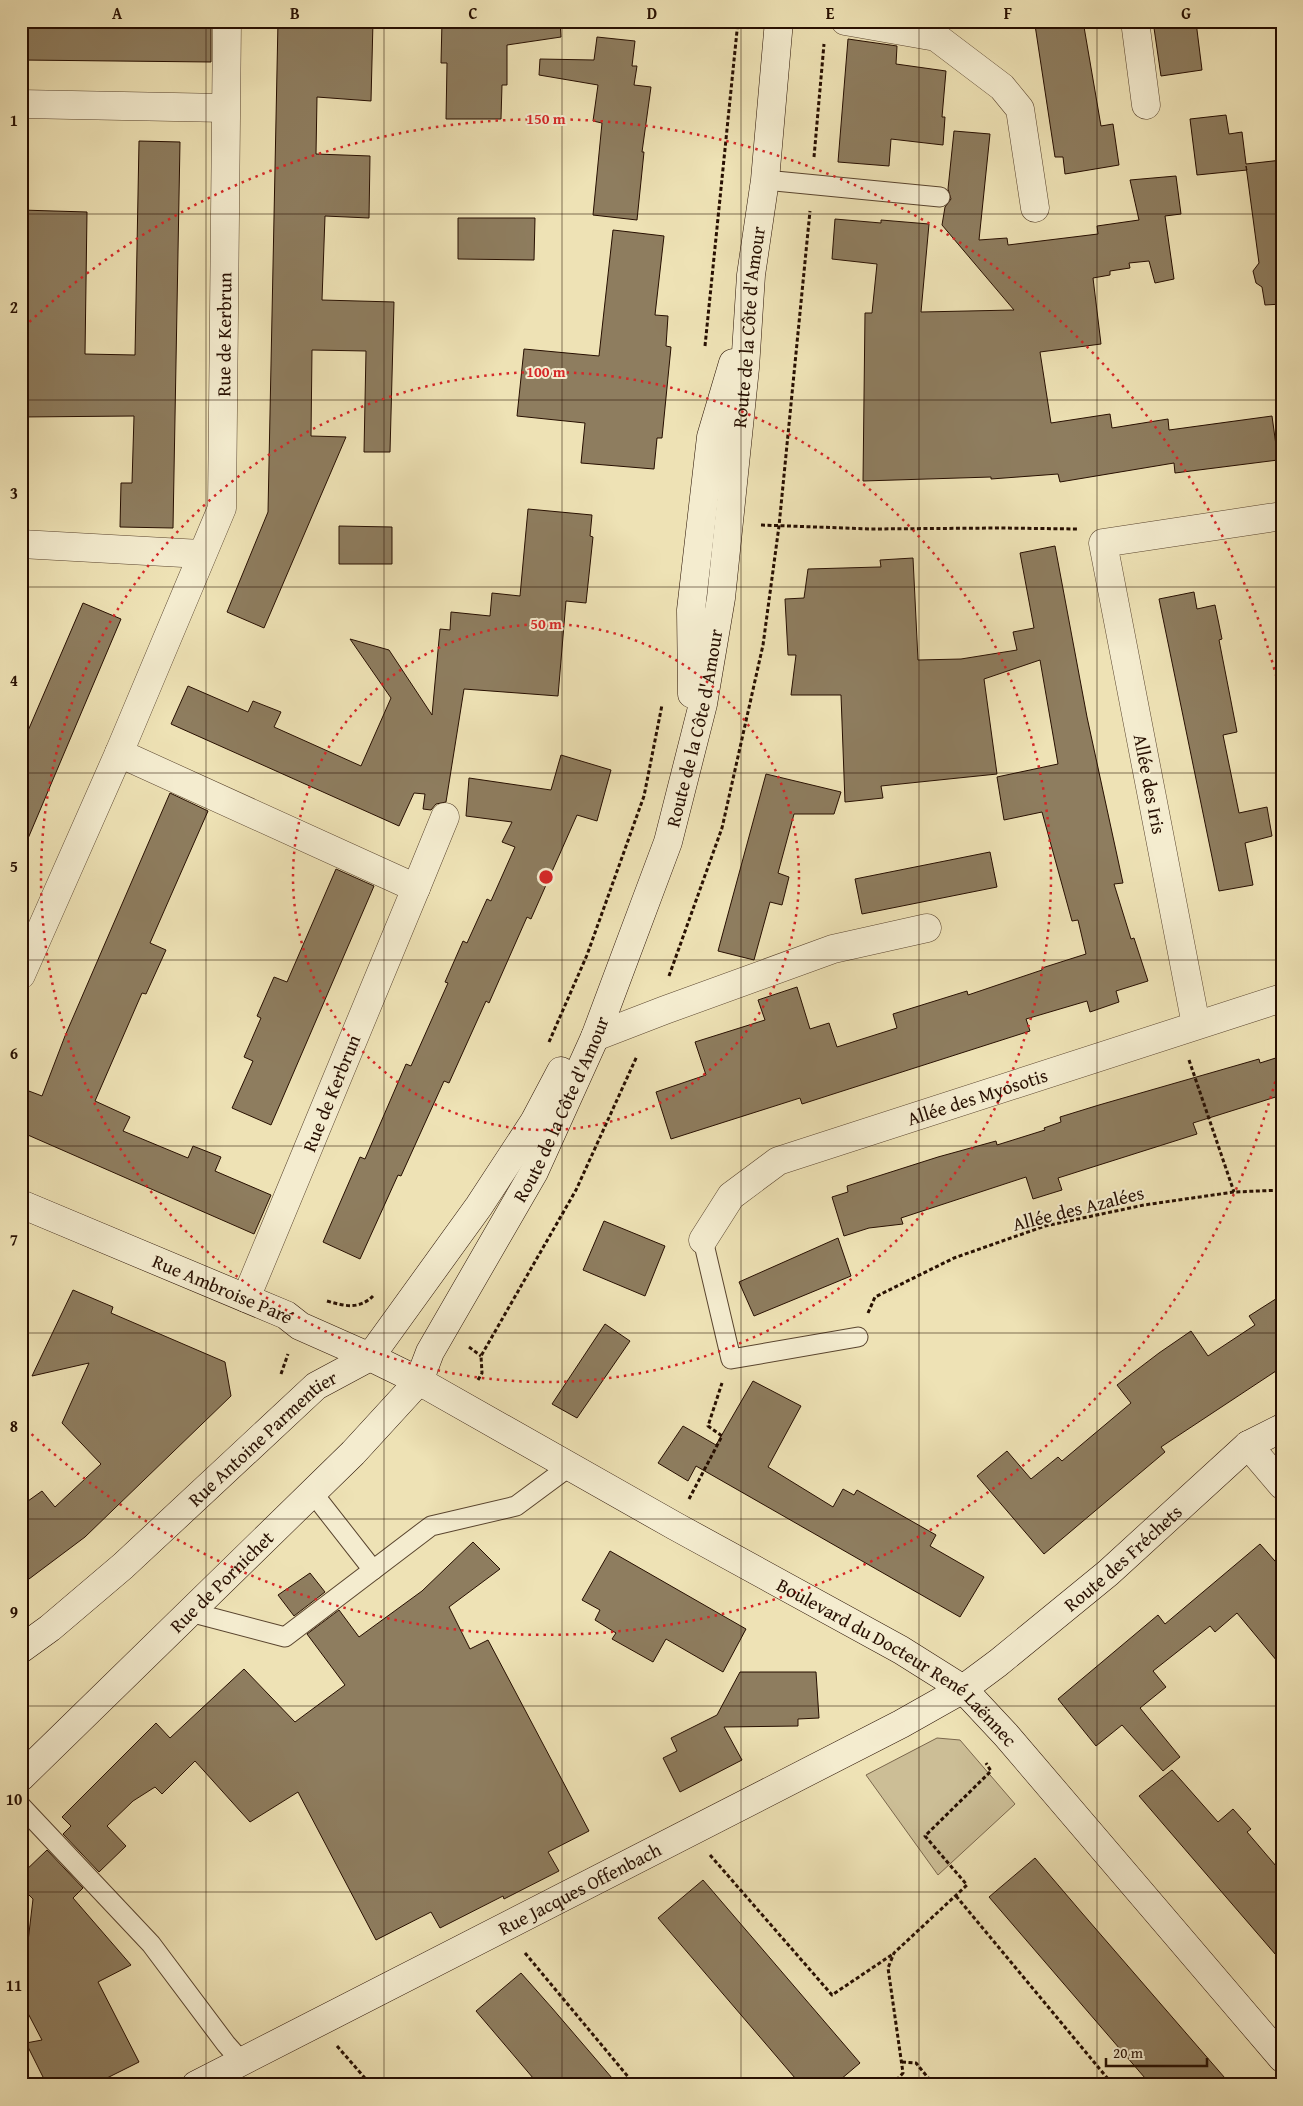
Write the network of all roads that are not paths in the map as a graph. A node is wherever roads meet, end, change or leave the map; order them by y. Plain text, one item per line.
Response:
1 (227, 21) edge
2 (767, 21) edge
3 (779, 21) edge
4 (845, 21) edge
5 (1135, 21) edge
6 (941, 29) edge
7 (21, 104) edge
8 (1146, 105) dead end
9 (226, 108) junction
10 (765, 180) junction
11 (940, 197) dead end
12 (1035, 208) dead end
13 (1282, 516) edge
14 (21, 544) edge
15 (201, 554) junction
16 (119, 753) junction
17 (445, 817) dead end
18 (416, 888) junction
19 (927, 928) dead end
20 (21, 975) edge
21 (1282, 998) edge
22 (1188, 1028) junction
23 (595, 1037) junction
24 (22, 1205) edge
25 (479, 1206) joint
26 (704, 1240) joint
27 (246, 1298) junction
28 (858, 1337) road end
29 (370, 1357) junction
30 (419, 1381) junction
31 (1282, 1428) edge
32 (1248, 1445) junction
33 (570, 1466) junction
34 (1282, 1485) edge
35 (312, 1492) junction
36 (374, 1570) junction
37 (190, 1612) junction
38 (21, 1649) edge
39 (963, 1689) junction
40 (21, 1777) edge
41 (21, 1806) edge
42 (1282, 2058) edge
43 (241, 2061) junction
44 (196, 2085) edge

1 - 9 street, Rue de Kerbrun
2 - 25 street, Route de la Côte d'Amour
3 - 10 street, Route de la Côte d'Amour
4 - 6 street
5 - 8 street
6 - 12 street
7 - 9 street
9 - 15 street, Rue de Kerbrun
10 - 11 lane
10 - 23 street, Route de la Côte d'Amour
13 - 22 street, Allée des Iris
14 - 15 street
15 - 16 street, Rue de Kerbrun
16 - 18 street
16 - 20 street, Rue de Kerbrun
17 - 18 street, Rue de Kerbrun
18 - 27 street, Rue de Kerbrun
19 - 23 street
21 - 22 street, Allée des Myosotis
22 - 26 street, Allée des Myosotis
23 - 30 street, Route de la Côte d'Amour
24 - 27 street, Rue Ambroise Paré
25 - 29 street, Rue Antoine Parmentier
26 - 28 lane
27 - 29 street, Rue Ambroise Paré
29 - 30 street, Rue Ambroise Paré
29 - 38 street, Rue Antoine Parmentier
30 - 33 street, Boulevard du Docteur René Laënnec
30 - 35 street, Rue de Pornichet
31 - 32 street, Route des Fréchets
32 - 34 street
32 - 39 street, Route des Fréchets
33 - 36 lane
33 - 39 street, Boulevard du Docteur René Laënnec
35 - 36 lane
35 - 37 street, Rue de Pornichet
36 - 37 lane
37 - 40 street, Rue de Pornichet
39 - 42 street, Boulevard du Docteur René Laënnec
39 - 43 street, Rue Jacques Offenbach
41 - 43 lane
43 - 44 street, Rue Jacques Offenbach

